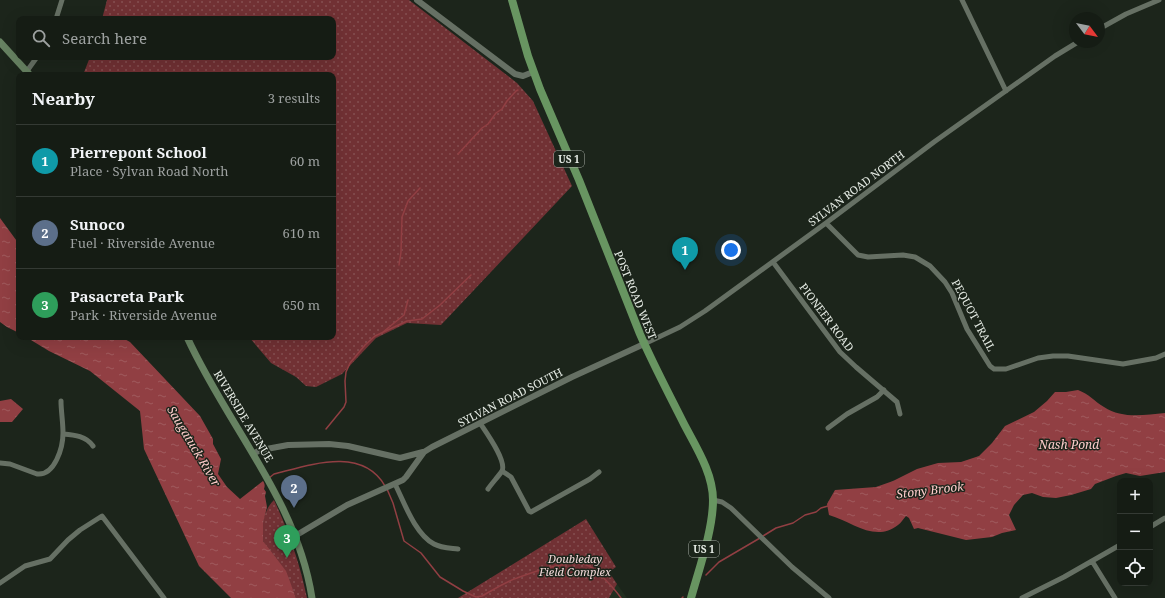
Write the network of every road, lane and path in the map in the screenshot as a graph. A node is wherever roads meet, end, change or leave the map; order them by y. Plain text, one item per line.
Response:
1 (62, 0) edge
2 (417, 0) edge
3 (512, 0) edge
4 (962, 0) edge
5 (1159, 0) edge
6 (57, 16) edge
7 (1105, 26) edge
8 (0, 42) edge
9 (1069, 48) edge
10 (16, 59) edge
11 (17, 60) edge
12 (36, 60) edge
13 (28, 72) edge
14 (30, 72) edge
15 (533, 72) junction
16 (1006, 91) junction
17 (826, 223) junction
18 (773, 262) junction
19 (189, 340) edge
20 (644, 344) junction
21 (1165, 354) edge
22 (884, 390) junction
23 (61, 401) dead end
24 (900, 414) dead end
25 (480, 423) junction
26 (828, 428) dead end
27 (63, 434) junction
28 (93, 446) dead end
29 (424, 452) junction
30 (254, 453) junction
31 (400, 458) junction
32 (0, 462) edge
33 (502, 471) junction
34 (599, 472) dead end
35 (394, 484) junction
36 (488, 489) dead end
37 (713, 500) junction
38 (1165, 518) edge
39 (1153, 525) edge
40 (295, 536) junction
41 (1117, 547) edge
42 (458, 549) dead end
43 (1092, 561) junction
44 (0, 583) edge
45 (164, 598) edge
46 (312, 598) edge
47 (691, 598) edge
48 (829, 598) edge
49 (1022, 598) edge
50 (1115, 598) edge

1 - 6 street
2 - 15 street
3 - 15 main road, POST ROAD WEST / US 1
4 - 16 street
5 - 7 street
8 - 10 main road
9 - 16 street, SYLVAN ROAD NORTH
11 - 13 main road
12 - 14 street
15 - 20 main road, POST ROAD WEST / US 1
16 - 17 street, SYLVAN ROAD NORTH
17 - 18 street, SYLVAN ROAD NORTH
17 - 21 street, PEQUOT TRAIL
18 - 20 street, SYLVAN ROAD NORTH
18 - 22 street, PIONEER ROAD
19 - 30 main road, RIVERSIDE AVENUE
20 - 25 street, SYLVAN ROAD SOUTH
20 - 37 main road, POST ROAD WEST / US 1
22 - 24 street, PIONEER ROAD
22 - 26 street
23 - 27 street
25 - 29 street, SYLVAN ROAD SOUTH
25 - 33 street
27 - 28 street
27 - 32 street
29 - 31 street
29 - 35 street, SYLVAN ROAD SOUTH
30 - 31 street
30 - 40 main road, RIVERSIDE AVENUE
31 - 35 street
33 - 34 street
33 - 36 street
35 - 40 street, SYLVAN ROAD SOUTH
35 - 42 street
37 - 47 main road, POST ROAD WEST / US 1
37 - 48 street
38 - 39 street
40 - 46 main road, RIVERSIDE AVENUE
41 - 43 street
43 - 49 street
43 - 50 street
44 - 45 street

